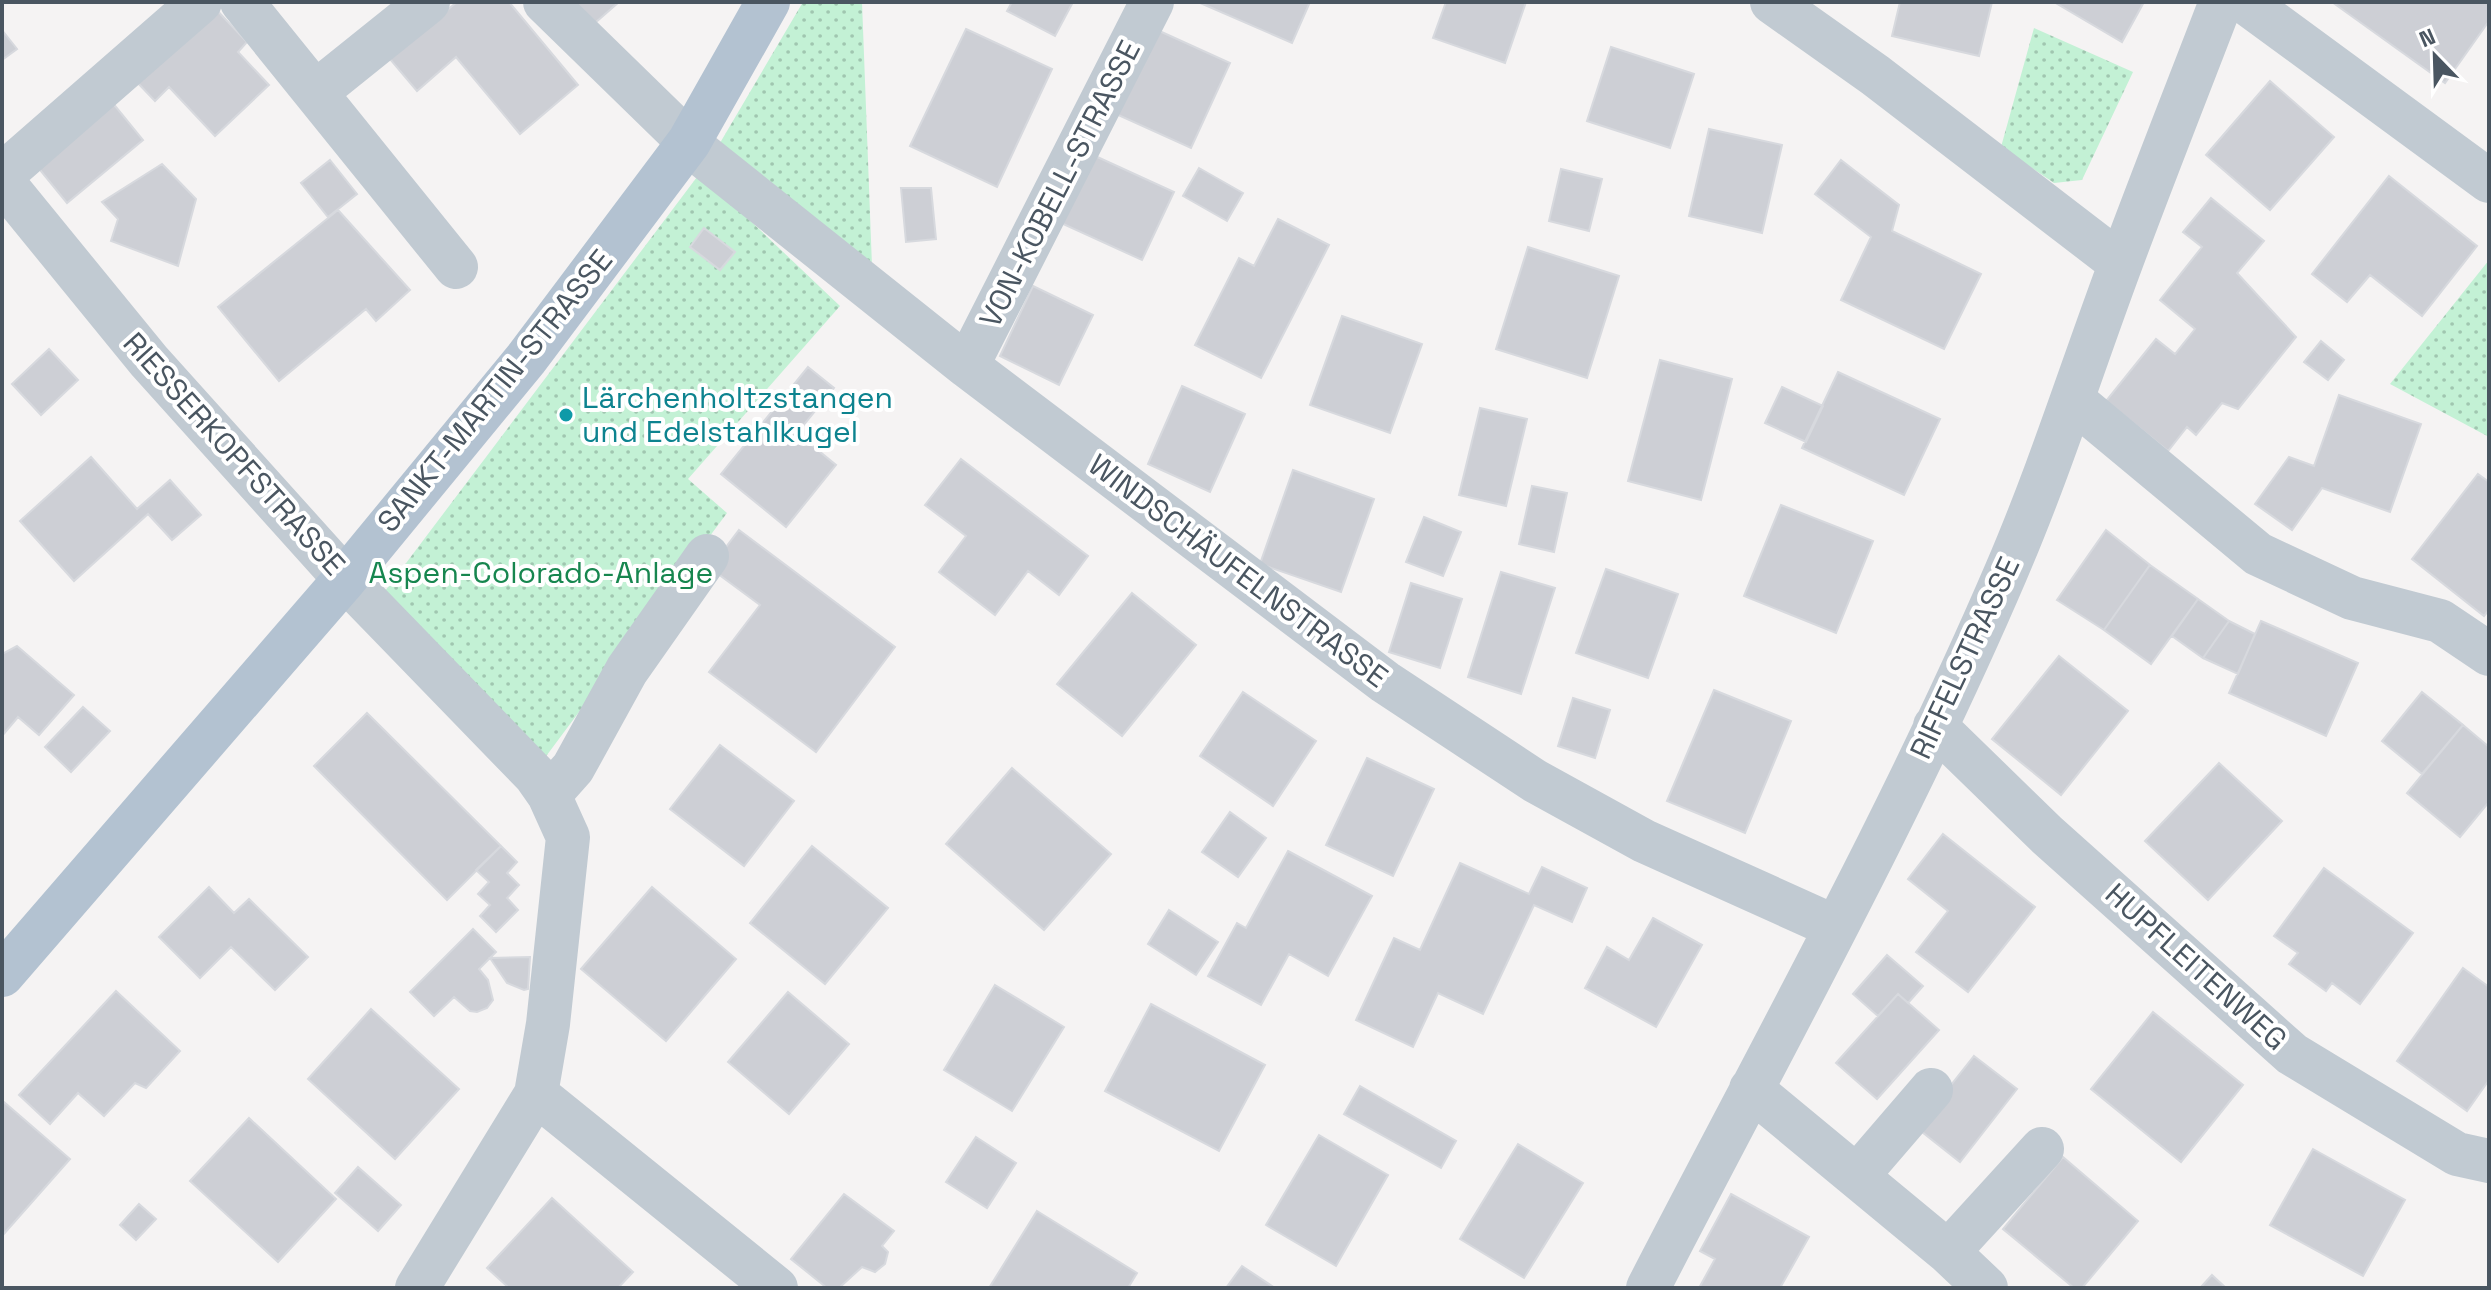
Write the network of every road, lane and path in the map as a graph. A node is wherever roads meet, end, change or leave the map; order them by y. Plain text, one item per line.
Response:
1 (200, 2) edge
2 (242, 2) edge
3 (428, 2) edge
4 (545, 2) edge
5 (768, 2) edge
6 (1152, 2) edge
7 (1772, 2) edge
8 (2221, 2) edge
9 (2245, 2) edge
10 (316, 92) junction
11 (689, 142) junction
12 (2489, 181) edge
13 (6, 194) edge
14 (2120, 263) junction
15 (456, 267) dead end
16 (967, 366) junction
17 (2074, 401) junction
18 (707, 556) dead end
19 (345, 579) junction
20 (2489, 654) edge
21 (1935, 726) junction
22 (549, 795) junction
23 (1835, 927) junction
24 (2, 975) edge
25 (1751, 1089) junction
26 (1931, 1090) dead end
27 (536, 1094) junction
28 (2042, 1149) dead end
29 (2489, 1161) edge
30 (1857, 1176) junction
31 (1948, 1252) junction
32 (417, 1288) edge
33 (776, 1288) edge
34 (1648, 1288) edge
35 (1986, 1288) edge

1 - 13 street
2 - 10 street
3 - 10 street
4 - 11 street, WINDSCHÄUFELNSTRASSE
5 - 11 main road, SANKT-MARTIN-STRASSE
6 - 16 street, VON-KOBELL-STRASSE
7 - 14 street
8 - 14 street, RIFFELSTRASSE
9 - 12 street
10 - 15 street
11 - 16 street, WINDSCHÄUFELNSTRASSE
11 - 19 main road, SANKT-MARTIN-STRASSE
13 - 19 street, RIESSERKOPFSTRASSE
14 - 17 street, RIFFELSTRASSE
16 - 23 street, WINDSCHÄUFELNSTRASSE
17 - 20 street
17 - 21 street, RIFFELSTRASSE
18 - 22 street
19 - 22 street, RIESSERKOPFSTRASSE
19 - 24 main road, SANKT-MARTIN-STRASSE
21 - 23 street, RIFFELSTRASSE
21 - 29 street, HUPFLEITENWEG
22 - 27 street, RIESSERKOPFSTRASSE
23 - 25 street, RIFFELSTRASSE
25 - 30 street
25 - 34 street, RIFFELSTRASSE
26 - 30 street
27 - 32 street
27 - 33 street
28 - 31 street
30 - 31 street
31 - 35 street

